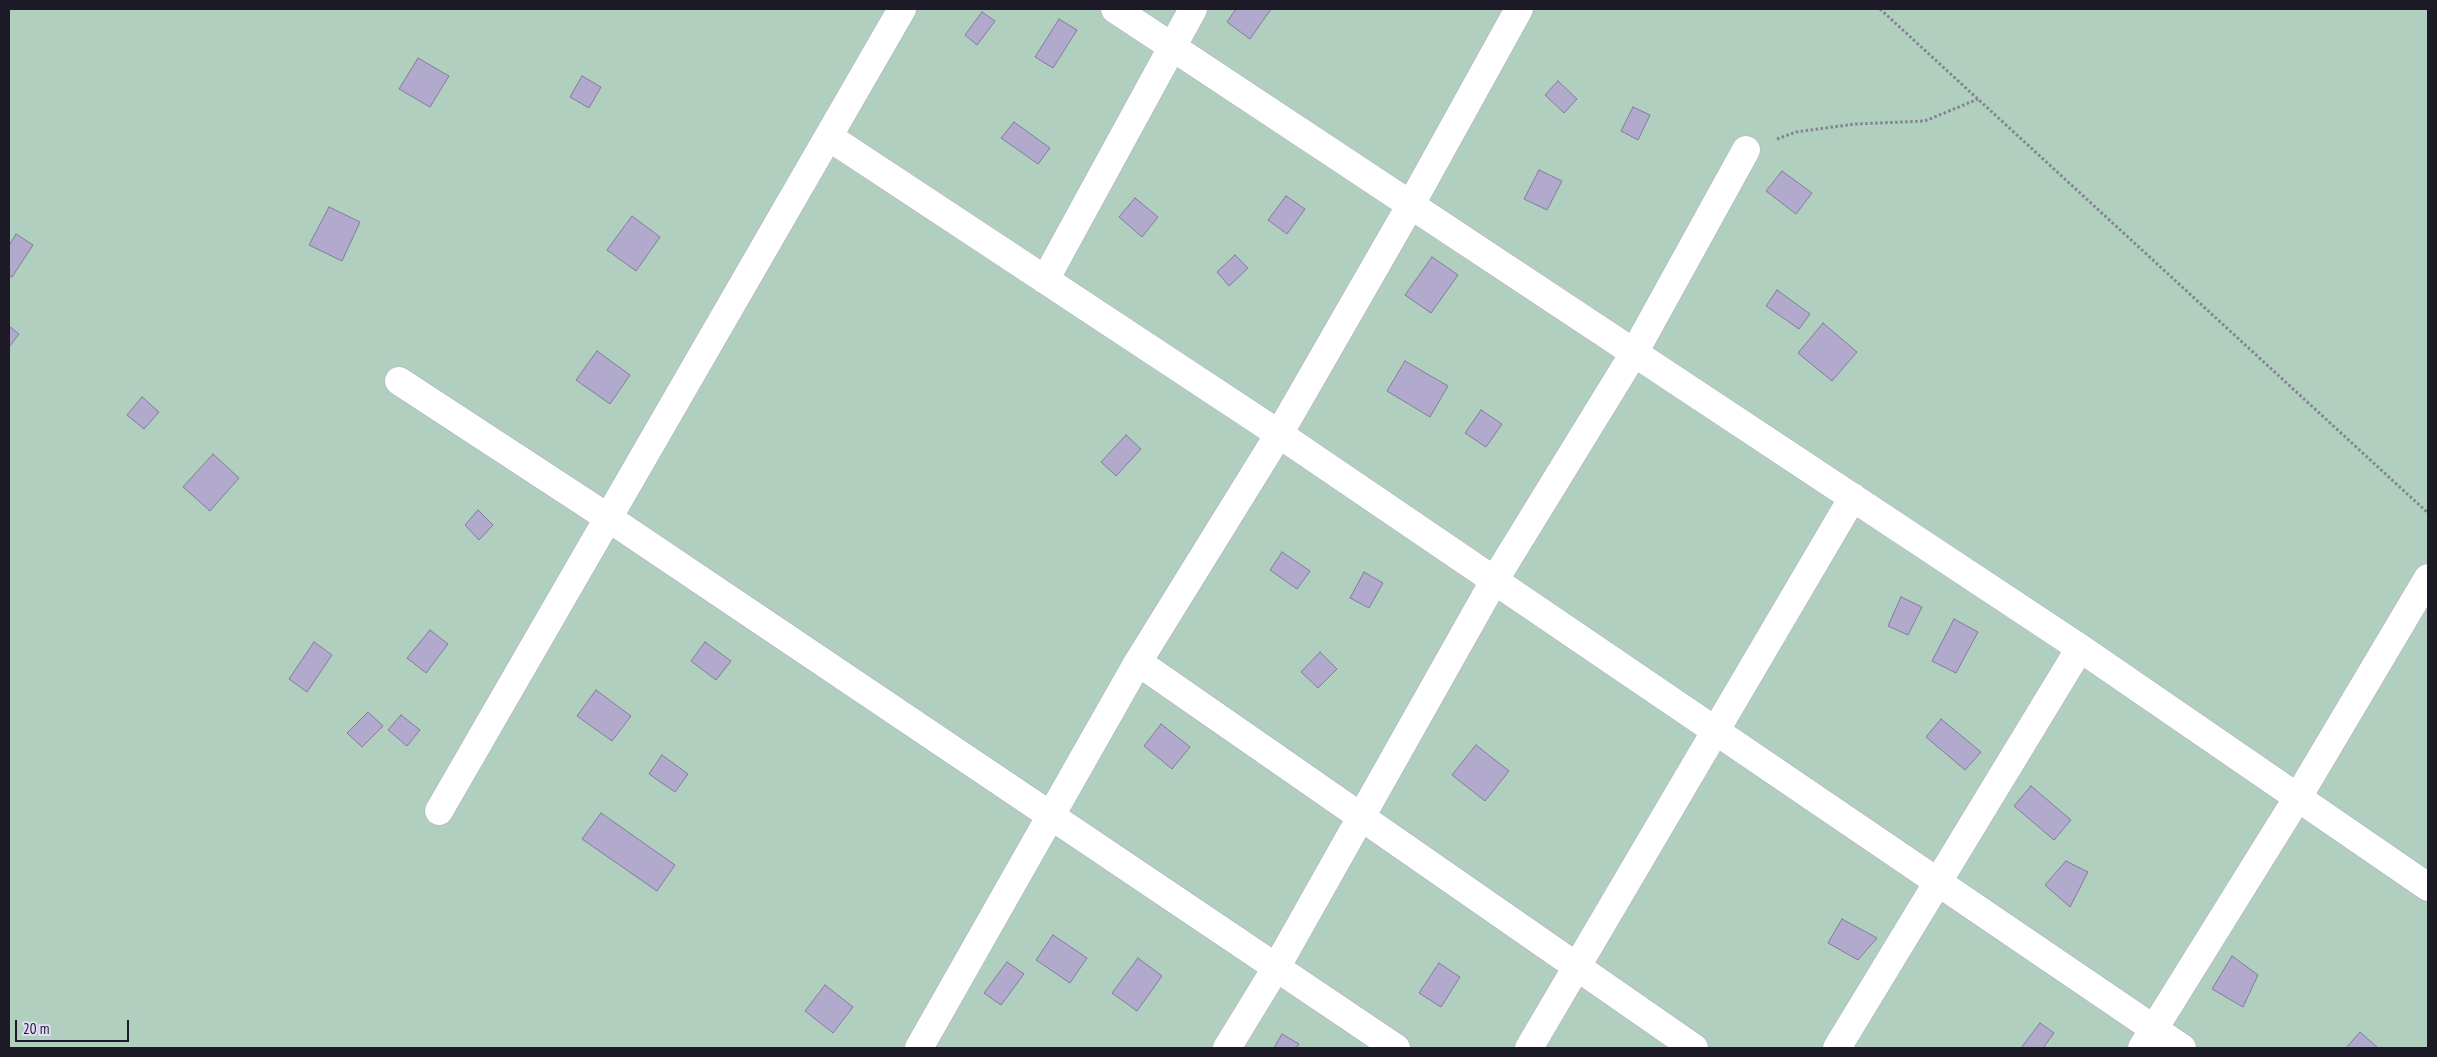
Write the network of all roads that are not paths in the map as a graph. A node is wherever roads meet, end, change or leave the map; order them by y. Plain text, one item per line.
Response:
1 (902, 9) edge
2 (1115, 9) edge
3 (1193, 9) edge
4 (1519, 9) edge
5 (1173, 46) junction
6 (830, 137) junction
7 (1746, 150) road end
8 (1410, 206) junction
9 (1045, 280) junction
10 (1634, 353) junction
11 (399, 381) dead end
12 (1279, 434) junction
13 (1852, 497) junction
14 (610, 518) junction
15 (2428, 578) edge
16 (1494, 581) junction
17 (2080, 648) junction
18 (1138, 662) junction
19 (1714, 731) junction
20 (2298, 797) junction
21 (439, 811) dead end
22 (1052, 816) junction
23 (1361, 817) junction
24 (1938, 883) junction
25 (2428, 887) edge
26 (1576, 967) junction
27 (1276, 968) junction
28 (2148, 1038) edge
29 (919, 1048) edge
30 (1227, 1048) edge
31 (1396, 1048) edge
32 (1529, 1048) edge
33 (1694, 1048) edge
34 (1837, 1048) edge
35 (2182, 1048) edge

1 - 6 lane
2 - 5 lane
3 - 5 lane
4 - 8 lane
5 - 8 lane
5 - 9 lane
6 - 9 lane
6 - 14 lane
7 - 10 lane
8 - 10 lane
8 - 12 lane
9 - 12 lane
10 - 13 lane
10 - 16 lane
11 - 14 lane
12 - 16 lane
12 - 18 lane
13 - 17 lane
13 - 19 lane
14 - 21 lane
14 - 22 lane
15 - 20 lane
16 - 19 lane
16 - 23 lane
17 - 20 lane
17 - 24 lane
18 - 22 lane
18 - 23 lane
19 - 24 lane
19 - 26 lane
20 - 25 lane
20 - 28 lane
22 - 27 lane
22 - 29 lane
23 - 26 lane
23 - 27 lane
24 - 28 lane
24 - 34 lane
26 - 32 lane
26 - 33 lane
27 - 30 lane
27 - 31 lane
28 - 35 lane

